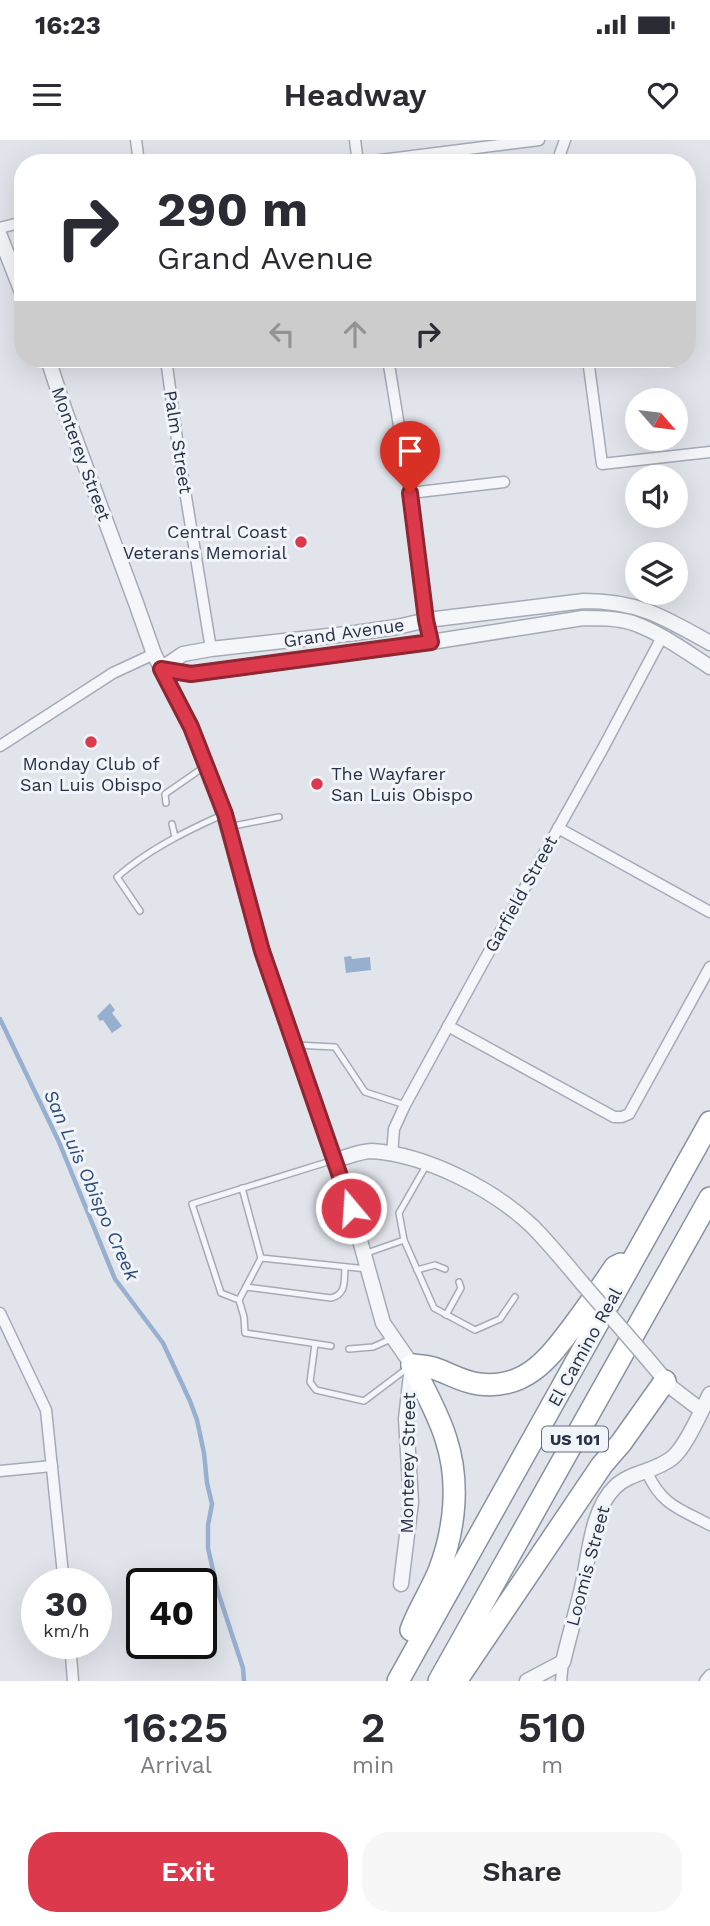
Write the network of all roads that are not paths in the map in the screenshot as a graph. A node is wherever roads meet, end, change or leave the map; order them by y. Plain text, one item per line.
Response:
1 (539, 140) edge
2 (428, 154) edge
3 (0, 236) edge
4 (14, 272) edge
5 (51, 368) edge
6 (167, 368) edge
7 (389, 368) edge
8 (589, 368) edge
9 (710, 452) edge
10 (504, 482) dead end
11 (410, 493) junction
12 (426, 620) junction
13 (662, 636) junction
14 (431, 642) junction
15 (710, 643) edge
16 (211, 649) junction
17 (154, 654) junction
18 (710, 667) edge
19 (161, 669) junction
20 (0, 746) edge
21 (206, 765) junction
22 (166, 803) dead end
23 (279, 817) dead end
24 (226, 821) junction
25 (172, 824) dead end
26 (558, 828) junction
27 (175, 837) junction
28 (140, 911) dead end
29 (710, 912) edge
30 (710, 967) edge
31 (448, 1026) junction
32 (295, 1045) junction
33 (405, 1105) junction
34 (710, 1122) edge
35 (392, 1155) junction
36 (335, 1160) junction
37 (428, 1163) junction
38 (242, 1188) junction
39 (710, 1198) edge
40 (404, 1240) junction
41 (364, 1254) junction
42 (261, 1258) junction
43 (634, 1258) junction
44 (345, 1267) junction
45 (368, 1269) junction
46 (445, 1269) dead end
47 (417, 1270) junction
48 (459, 1282) dead end
49 (246, 1287) junction
50 (515, 1297) dead end
51 (239, 1300) junction
52 (0, 1313) edge
53 (446, 1315) junction
54 (393, 1338) junction
55 (315, 1344) junction
56 (331, 1346) dead end
57 (349, 1349) dead end
58 (412, 1365) junction
59 (665, 1381) junction
60 (710, 1394) edge
61 (701, 1410) junction
62 (52, 1466) junction
63 (0, 1471) edge
64 (647, 1472) junction
65 (710, 1525) edge
66 (62, 1568) edge
67 (401, 1584) dead end
68 (411, 1656) junction
69 (71, 1659) edge
70 (563, 1661) junction
71 (710, 1675) edge
72 (73, 1681) edge
73 (398, 1681) edge
74 (439, 1681) edge
75 (456, 1681) edge
76 (527, 1681) edge
77 (561, 1681) edge
78 (705, 1681) edge

1 - 2 street
3 - 4 street
5 - 17 street, Monterey Street
6 - 16 street, Palm Street
7 - 11 street
8 - 9 street
10 - 11 street
11 - 12 street
12 - 14 street
12 - 15 street, Grand Avenue
12 - 16 street, Grand Avenue
13 - 14 street, Grand Avenue
13 - 18 street, Grand Avenue
13 - 26 street, Garfield Street
14 - 19 street, Grand Avenue
16 - 19 street, Grand Avenue
17 - 19 street, Monterey Street
17 - 20 street
19 - 21 street, Monterey Street
21 - 22 lane
21 - 24 street, Monterey Street
23 - 24 lane
24 - 27 lane
24 - 32 street, Monterey Street
25 - 27 lane
26 - 29 street
26 - 31 street, Garfield Street
27 - 28 lane
30 - 31 street
31 - 33 street, Garfield Street
32 - 33 lane
32 - 36 street, Monterey Street
33 - 35 street, Garfield Street
34 - 43 highway, El Camino Real / US 101
35 - 36 street
35 - 37 street
36 - 38 lane
36 - 41 street, Monterey Street
37 - 40 lane
37 - 59 street, bridge
38 - 42 lane
38 - 51 lane
39 - 74 highway, El Camino Real / US 101
40 - 41 lane
40 - 47 lane
41 - 45 street, Monterey Street
42 - 44 lane
42 - 49 lane
43 - 58 highway
43 - 68 highway, El Camino Real / US 101
44 - 45 lane
44 - 49 lane
45 - 54 street, Monterey Street
46 - 47 lane
47 - 53 lane
48 - 53 lane
49 - 51 lane
50 - 53 lane
51 - 55 lane
52 - 62 street
54 - 57 lane
54 - 58 street, Monterey Street
55 - 56 lane
55 - 58 lane
58 - 67 street, Monterey Street
58 - 68 highway
59 - 61 street
59 - 75 highway
60 - 61 street, Loomis Street
61 - 64 street, Loomis Street
62 - 63 street
62 - 66 street
64 - 65 street
64 - 70 street, Loomis Street
68 - 73 highway, El Camino Real / US 101
69 - 72 street
70 - 76 street
70 - 77 street
71 - 78 street

